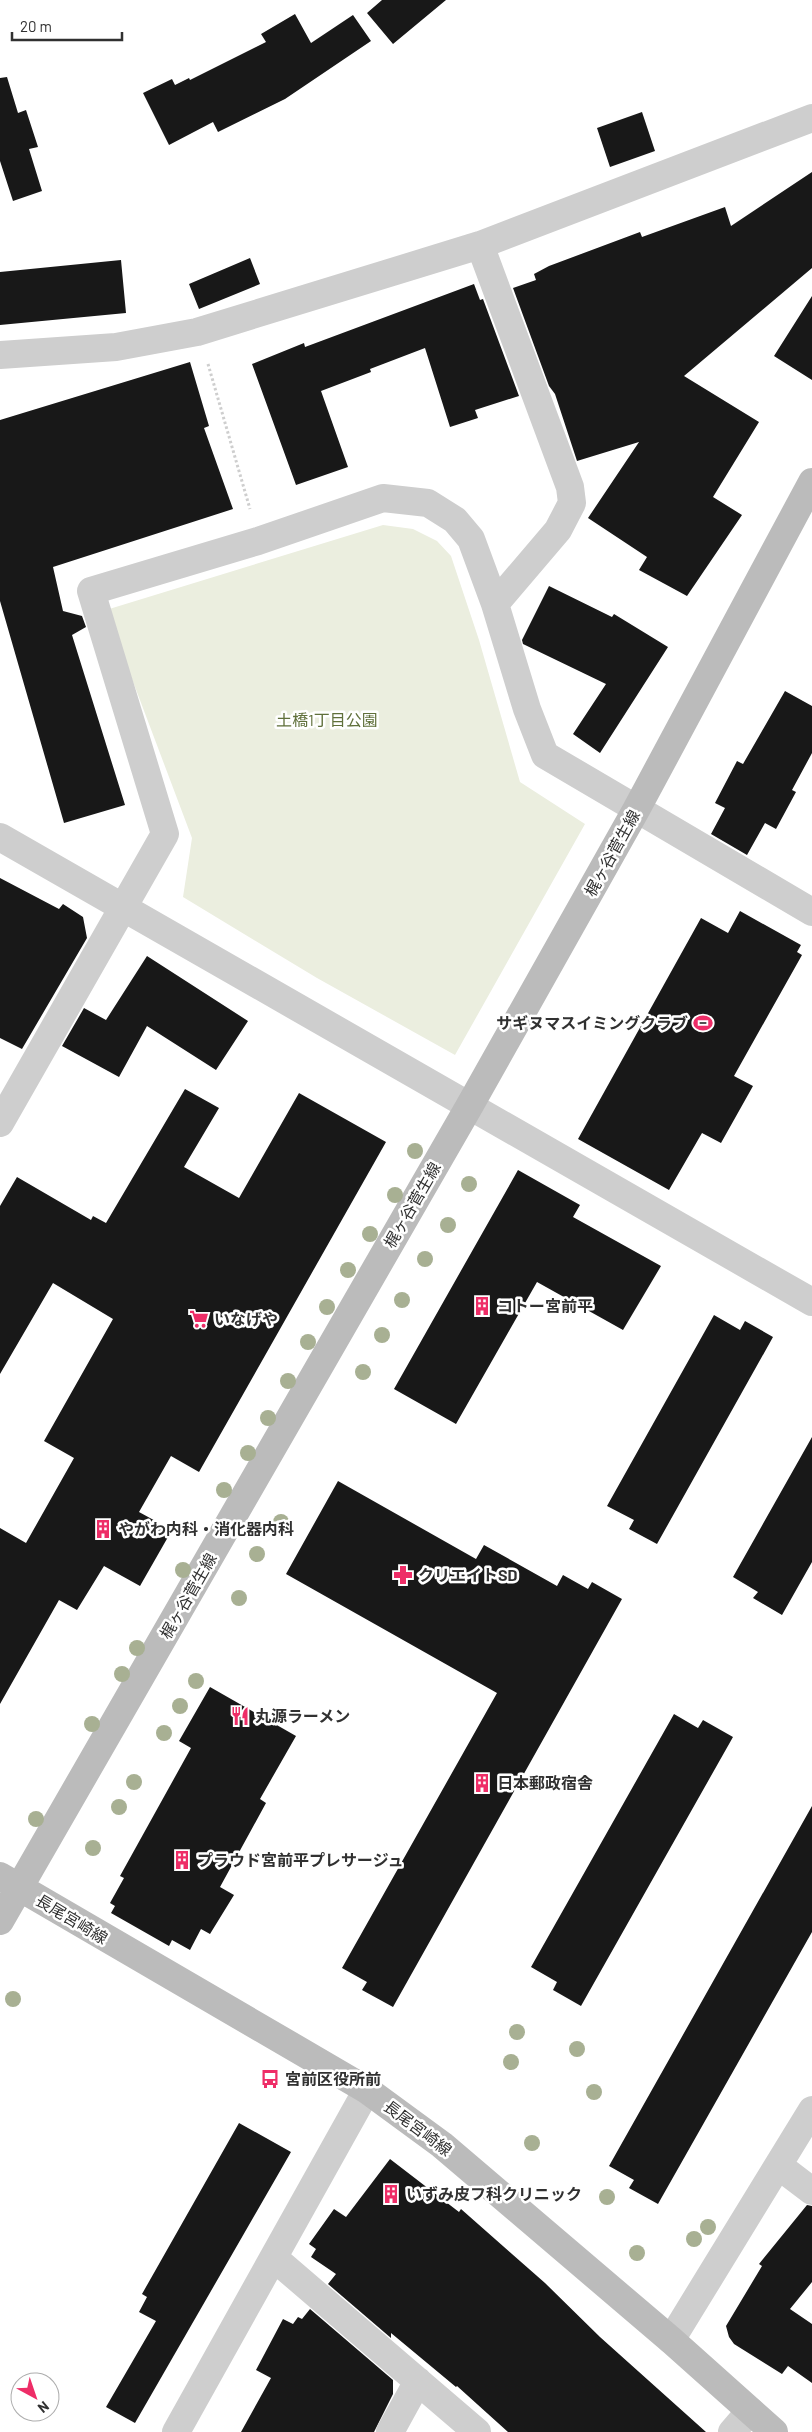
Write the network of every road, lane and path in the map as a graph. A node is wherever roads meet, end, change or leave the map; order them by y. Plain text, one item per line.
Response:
1 (812, 118) edge
2 (480, 245) junction
3 (198, 332) junction
4 (0, 355) edge
5 (812, 482) edge
6 (258, 541) junction
7 (495, 604) junction
8 (636, 810) junction
9 (0, 837) edge
10 (123, 910) junction
11 (812, 912) edge
12 (470, 1105) junction
13 (0, 1123) edge
14 (812, 1302) edge
15 (9, 1881) edge
16 (0, 1921) edge
17 (367, 2090) junction
18 (812, 2110) edge
19 (779, 2166) junction
20 (812, 2191) edge
21 (274, 2258) junction
22 (671, 2340) junction
23 (418, 2381) junction
24 (750, 2412) junction
25 (176, 2432) edge
26 (390, 2432) edge
27 (477, 2432) edge
28 (732, 2432) edge
29 (774, 2432) edge

1 - 2 street
2 - 3 street
2 - 7 street
3 - 4 street
3 - 6 path
5 - 8 street, 梶ヶ谷菅生線
6 - 7 street
6 - 10 street
7 - 8 street
8 - 11 street
8 - 12 street, 梶ヶ谷菅生線
9 - 10 street
10 - 12 street
10 - 13 street
12 - 14 street
12 - 15 street, 梶ヶ谷菅生線
15 - 16 street, 梶ヶ谷菅生線
15 - 17 street, 長尾宮崎線
17 - 21 street
17 - 22 street, 長尾宮崎線
18 - 19 street
19 - 20 street
19 - 22 street
21 - 23 street
21 - 25 street
22 - 24 street, 長尾宮崎線
23 - 26 street
23 - 27 street
24 - 28 street
24 - 29 street, 長尾宮崎線

